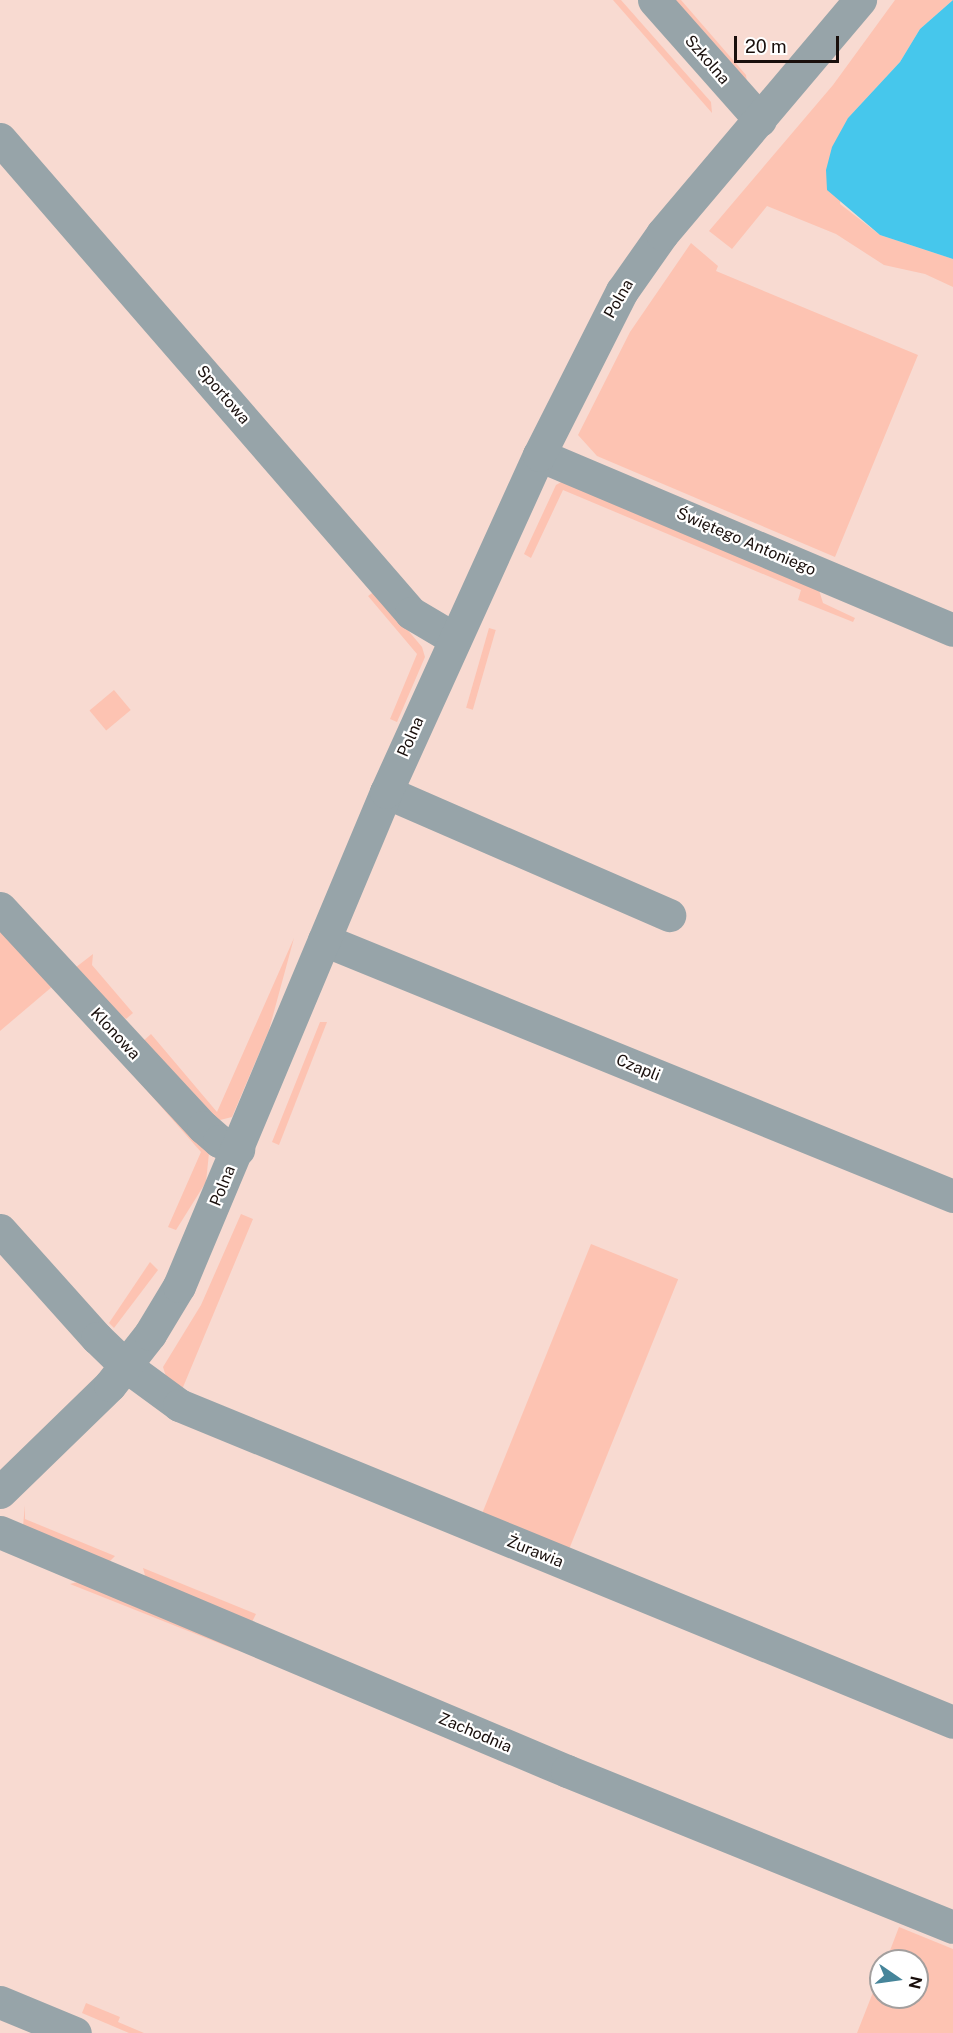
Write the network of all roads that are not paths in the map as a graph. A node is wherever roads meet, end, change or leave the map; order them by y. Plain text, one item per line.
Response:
1 (654, 0) edge
2 (860, 0) edge
3 (760, 120) junction
4 (0, 139) edge
5 (539, 455) junction
6 (953, 630) edge
7 (455, 639) junction
8 (386, 792) junction
9 (0, 908) edge
10 (669, 915) dead end
11 (324, 940) junction
12 (238, 1149) junction
13 (953, 1196) edge
14 (0, 1230) edge
15 (126, 1366) junction
16 (0, 1492) edge
17 (0, 1532) edge
18 (953, 1722) edge
19 (953, 1927) edge
20 (0, 2002) edge
21 (75, 2033) edge

1 - 3 street, Szkolna
2 - 3 street, Polna
3 - 5 street, Polna
4 - 7 street, Sportowa
5 - 6 street, Świętego Antoniego
5 - 7 street, Polna
7 - 8 street, Polna
8 - 10 street
8 - 11 street, Polna
9 - 12 street, Klonowa
11 - 12 street, Polna
11 - 13 street, Czapli
12 - 15 street, Polna
14 - 15 street, Żurawia
15 - 16 street, Polna
15 - 18 street, Żurawia
17 - 19 street, Zachodnia
20 - 21 street

